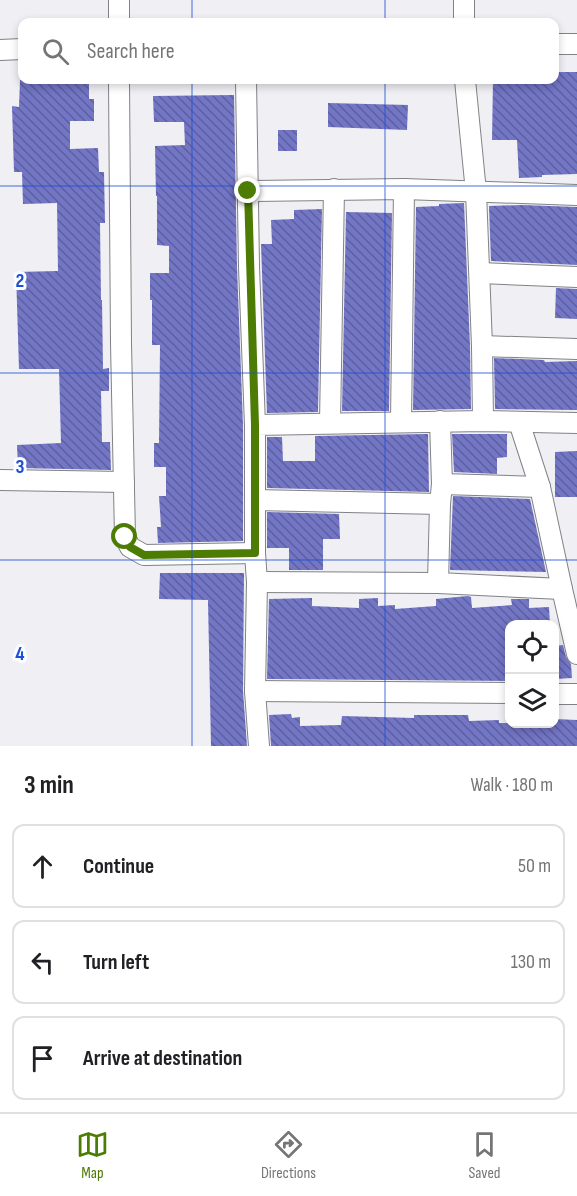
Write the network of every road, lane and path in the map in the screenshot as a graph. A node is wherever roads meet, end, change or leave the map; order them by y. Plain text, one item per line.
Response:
1 (119, 0) edge
2 (464, 0) edge
3 (119, 18) edge
4 (464, 18) edge
5 (559, 44) edge
6 (577, 44) edge
7 (18, 49) edge
8 (0, 50) edge
9 (119, 84) edge
10 (246, 84) edge
11 (465, 84) edge
12 (334, 189) junction
13 (404, 189) junction
14 (248, 191) junction
15 (476, 192) junction
16 (577, 195) edge
17 (480, 273) junction
18 (577, 277) edge
19 (482, 346) junction
20 (577, 349) edge
21 (440, 421) junction
22 (483, 421) junction
23 (401, 422) junction
24 (519, 422) junction
25 (330, 423) junction
26 (577, 423) edge
27 (255, 425) junction
28 (0, 480) edge
29 (124, 482) junction
30 (540, 487) junction
31 (441, 494) junction
32 (255, 501) junction
33 (255, 553) junction
34 (257, 582) junction
35 (438, 583) junction
36 (562, 589) junction
37 (577, 654) edge
38 (255, 691) junction
39 (505, 693) edge
40 (559, 693) edge
41 (577, 694) edge
42 (259, 746) edge

1 - 3 street
2 - 4 street
5 - 6 street
7 - 8 street
9 - 29 street
10 - 14 street
11 - 15 street
12 - 13 street
12 - 14 street
12 - 25 street
13 - 15 street
13 - 23 street
14 - 27 street
15 - 16 street
15 - 17 street
17 - 18 street
17 - 19 street
19 - 20 street
19 - 22 street
21 - 22 street
21 - 23 street
21 - 31 street
22 - 24 street
23 - 25 street
24 - 26 street
24 - 30 street
25 - 27 street
27 - 32 street
28 - 29 street
29 - 33 street
30 - 31 street
30 - 36 street
31 - 32 street
31 - 35 street
32 - 33 street
33 - 34 street
34 - 35 street
34 - 38 street
35 - 36 street
36 - 37 street
38 - 39 street
38 - 42 street
40 - 41 street

